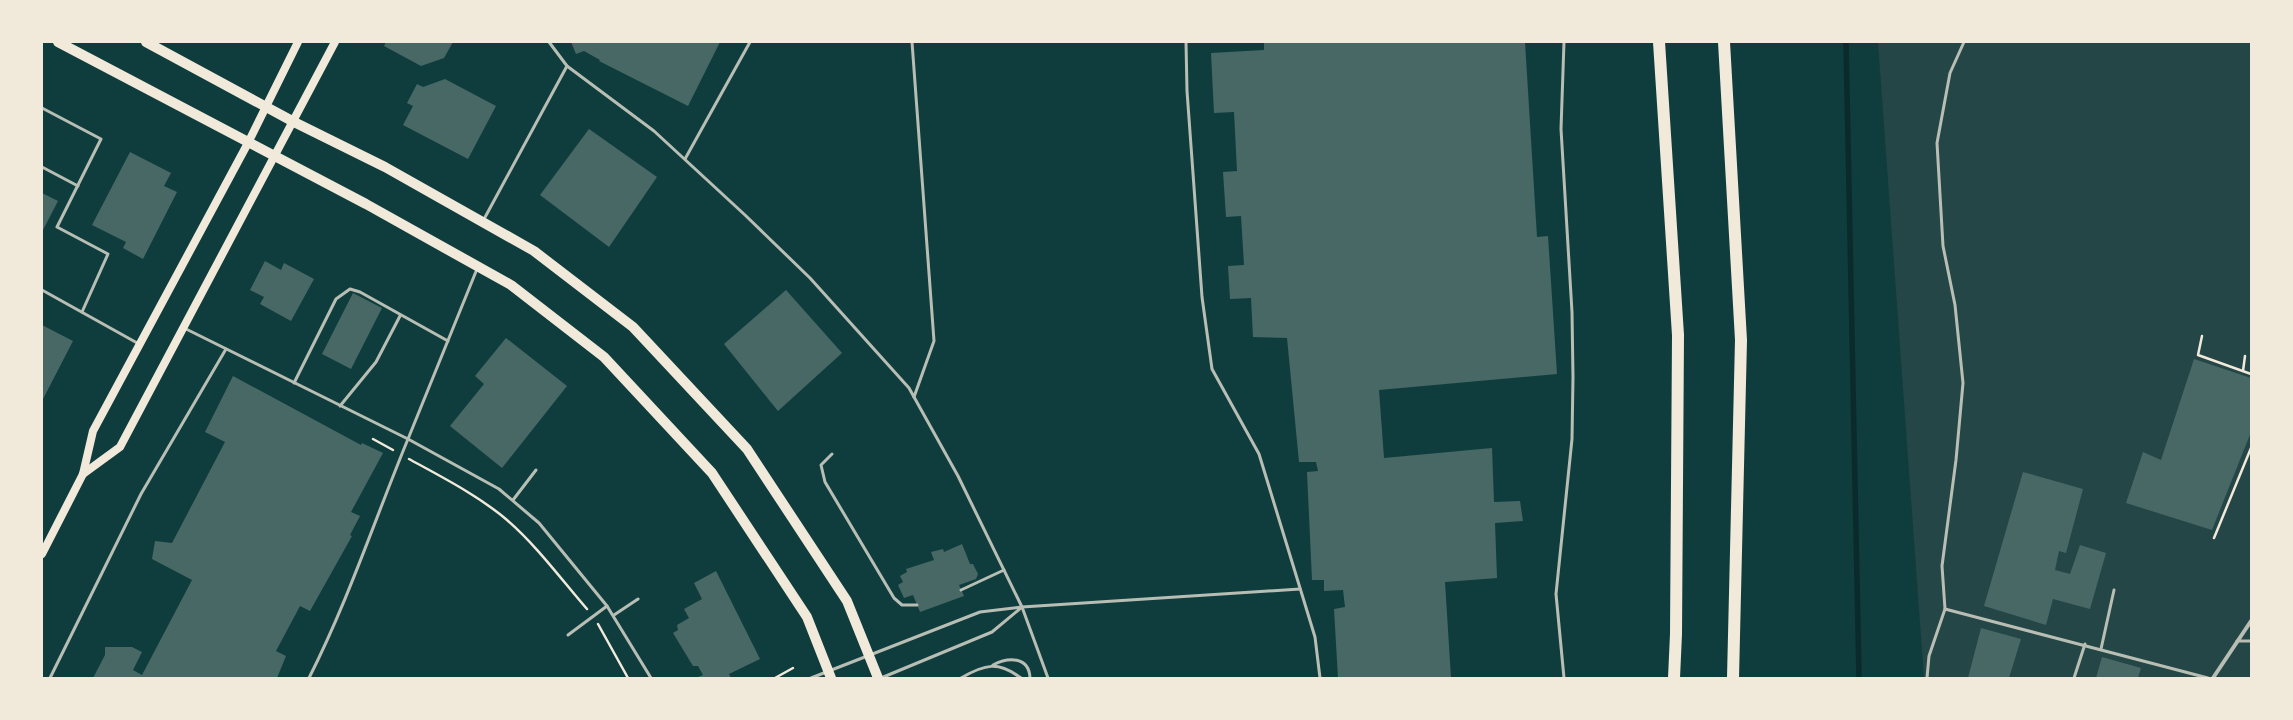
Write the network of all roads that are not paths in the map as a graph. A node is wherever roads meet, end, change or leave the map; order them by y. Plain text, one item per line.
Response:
1 (58, 42) edge
2 (146, 42) edge
3 (298, 42) edge
4 (335, 42) edge
5 (548, 42) edge
6 (750, 42) edge
7 (912, 42) edge
8 (1186, 42) edge
9 (1564, 42) edge
10 (1659, 42) edge
11 (1724, 42) edge
12 (1964, 42) edge
13 (567, 66) junction
14 (266, 106) junction
15 (42, 108) edge
16 (294, 122) junction
17 (248, 143) junction
18 (275, 158) junction
19 (685, 159) junction
20 (42, 167) edge
21 (78, 186) junction
22 (483, 222) junction
23 (478, 267) junction
24 (42, 290) edge
25 (82, 312) junction
26 (400, 316) junction
27 (184, 328) junction
28 (448, 341) junction
29 (140, 344) junction
30 (226, 349) junction
31 (294, 383) junction
32 (914, 397) junction
33 (340, 406) junction
34 (408, 439) junction
35 (832, 454) dead end
36 (536, 470) dead end
37 (83, 474) junction
38 (513, 500) junction
39 (42, 554) edge
40 (1004, 570) junction
41 (961, 590) dead end
42 (1300, 590) junction
43 (2114, 590) dead end
44 (638, 599) dead end
45 (917, 605) dead end
46 (607, 606) junction
47 (1022, 606) junction
48 (1945, 610) junction
49 (614, 615) junction
50 (2251, 621) edge
51 (1676, 634) junction
52 (568, 635) dead end
53 (2237, 641) junction
54 (2251, 641) edge
55 (2085, 644) junction
56 (2101, 649) junction
57 (868, 655) junction
58 (992, 665) junction
59 (830, 674) edge
60 (50, 678) edge
61 (308, 678) edge
62 (651, 678) edge
63 (811, 678) edge
64 (879, 678) edge
65 (961, 678) edge
66 (1021, 678) edge
67 (1030, 678) edge
68 (1048, 678) edge
69 (1320, 678) edge
70 (1564, 678) edge
71 (1667, 678) edge
72 (1674, 678) edge
73 (1734, 678) edge
74 (1927, 678) edge
75 (2074, 678) edge
76 (2208, 678) edge
77 (2213, 678) edge

1 - 17 main road
2 - 14 main road
3 - 14 main road
4 - 16 main road
5 - 13 lane
6 - 19 lane
7 - 32 lane
8 - 42 lane
9 - 70 lane
10 - 51 highway
11 - 73 highway
12 - 48 lane
13 - 19 lane
13 - 22 lane
14 - 16 main road
14 - 17 main road
15 - 21 lane
16 - 18 main road
16 - 22 main road
17 - 18 main road
17 - 29 main road
18 - 23 main road
18 - 27 main road
19 - 32 lane
20 - 21 lane
21 - 25 lane
22 - 57 main road
23 - 28 lane
23 - 59 main road
24 - 25 lane
25 - 29 lane
26 - 28 lane
26 - 31 lane
26 - 33 lane
27 - 30 lane
27 - 37 main road
28 - 34 lane
29 - 37 main road
30 - 31 lane
30 - 60 lane
31 - 33 lane
32 - 40 lane
33 - 34 lane
34 - 38 lane
34 - 61 lane
35 - 45 lane
36 - 38 lane
37 - 39 main road
38 - 46 lane
40 - 41 lane
40 - 47 lane
42 - 47 lane
42 - 69 lane
43 - 56 lane
44 - 49 lane
46 - 49 lane
46 - 52 lane
47 - 57 lane
47 - 64 lane
47 - 68 lane
48 - 55 lane
48 - 74 lane
49 - 62 lane
50 - 53 street
51 - 71 highway
51 - 72 highway
53 - 54 lane
53 - 77 street
55 - 56 lane
55 - 75 lane
56 - 76 lane
57 - 59 lane
57 - 64 main road
58 - 65 lane
58 - 66 lane
58 - 67 lane
59 - 63 lane

